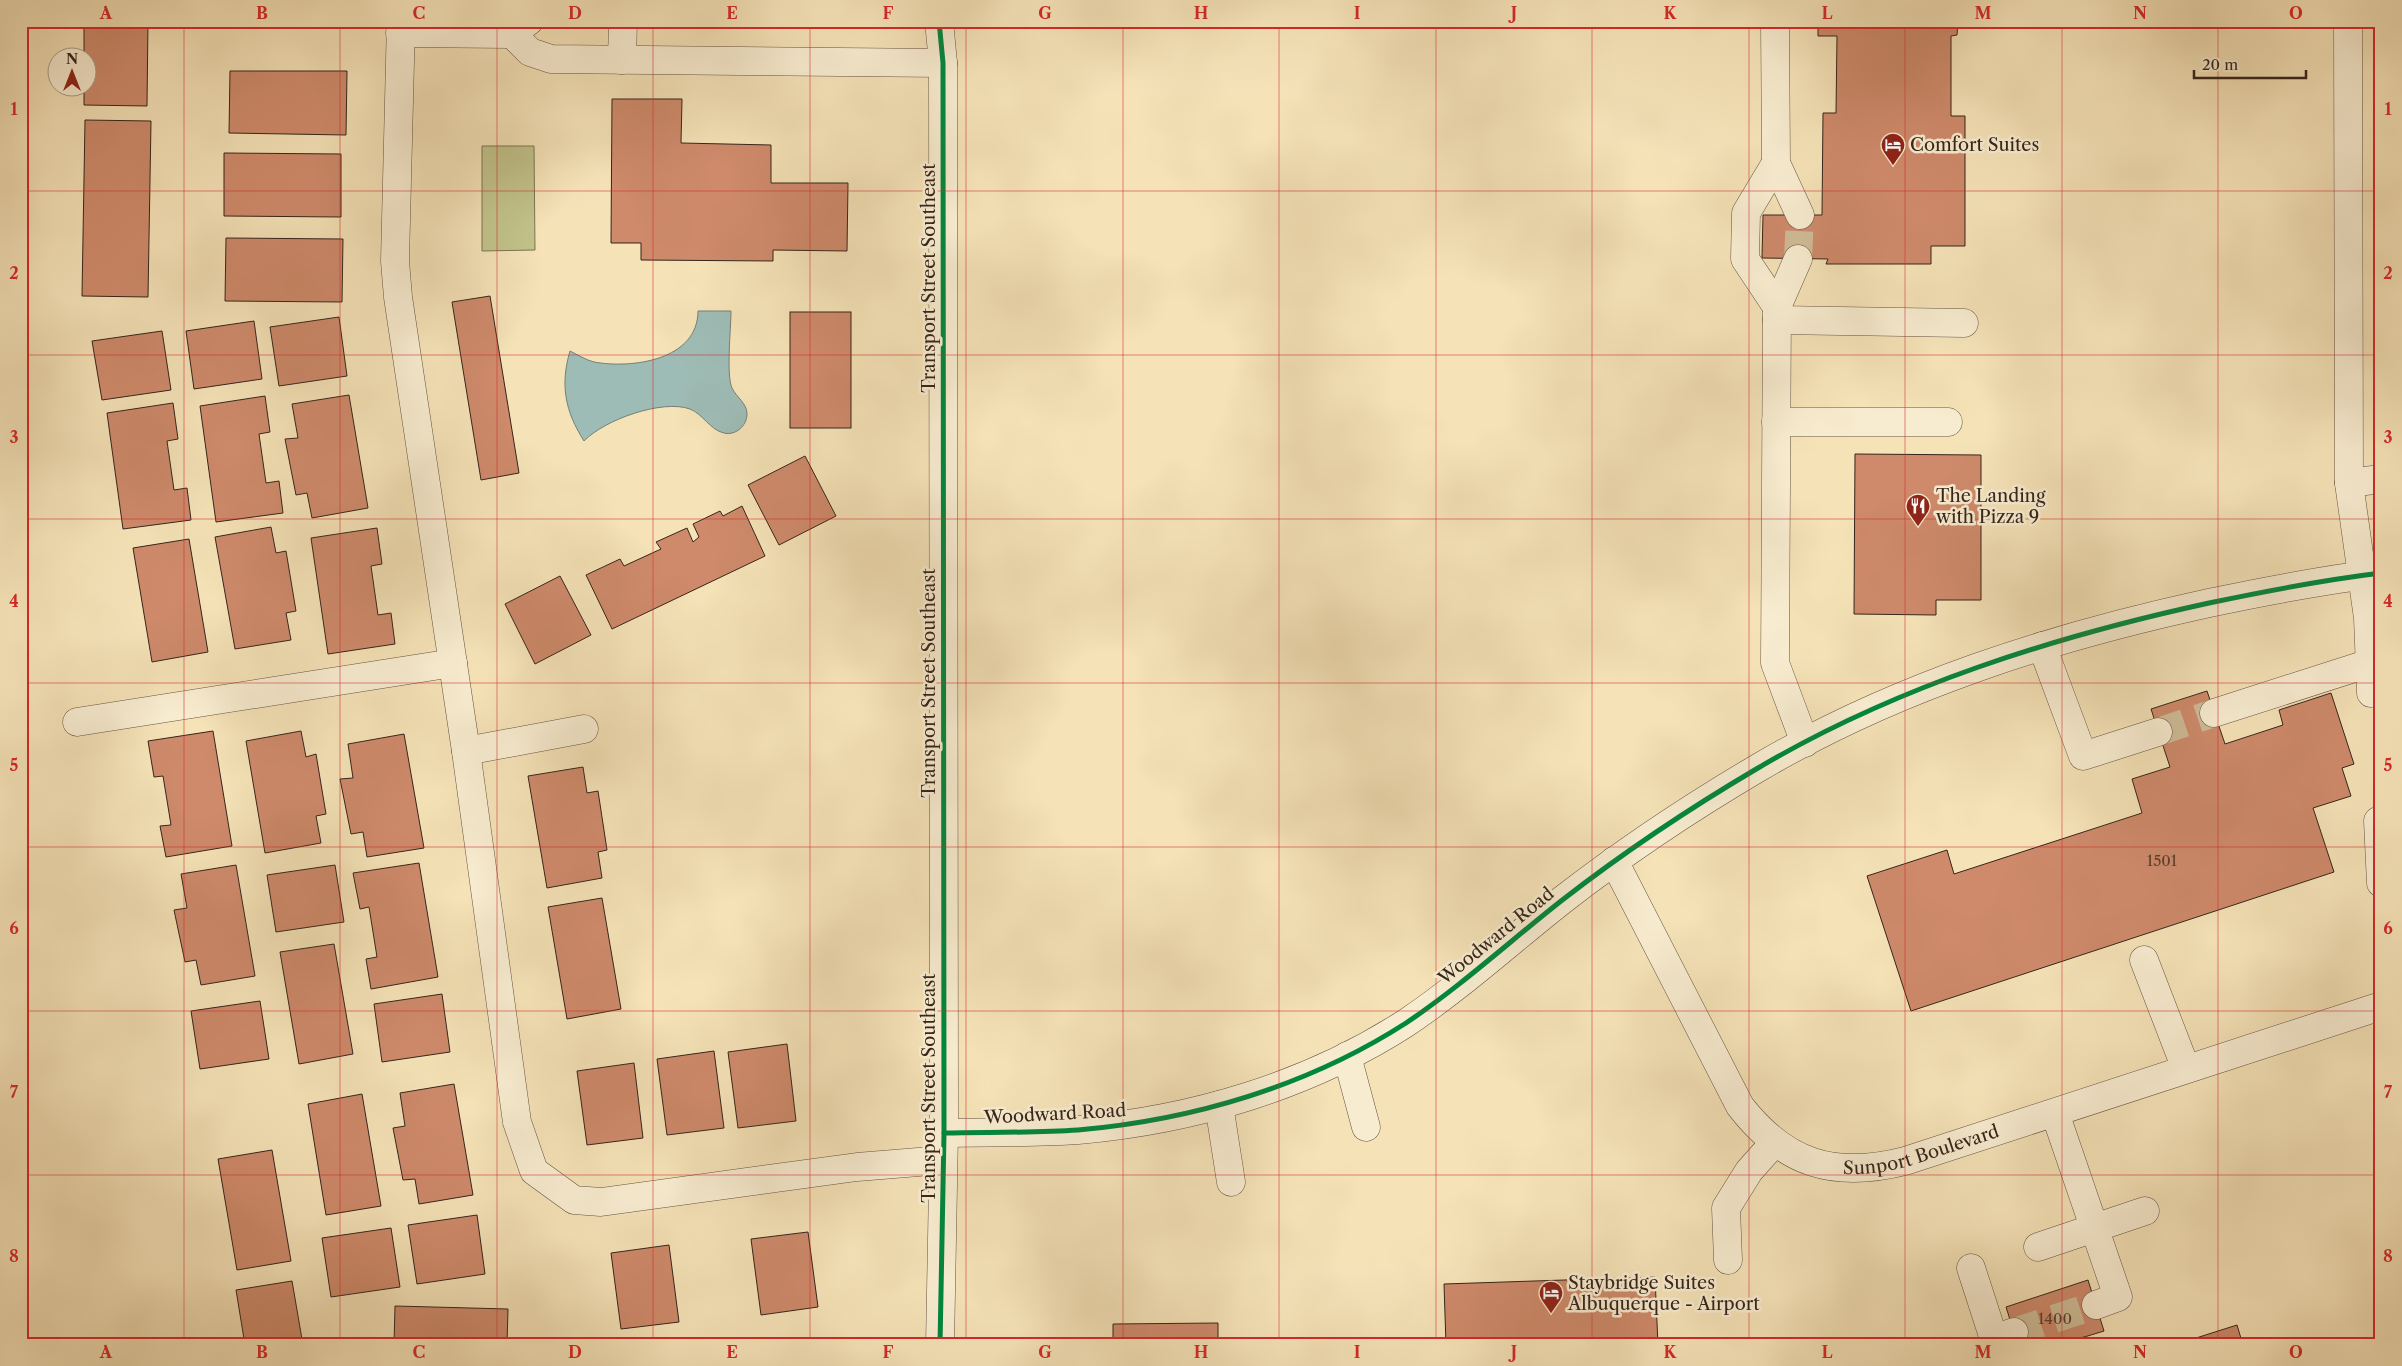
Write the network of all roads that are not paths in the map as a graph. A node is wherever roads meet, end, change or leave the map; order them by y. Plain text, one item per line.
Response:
1 (623, 21) edge
2 (939, 21) edge
3 (1775, 21) edge
4 (2348, 21) edge
5 (401, 27) edge
6 (520, 28) edge
7 (622, 60) junction
8 (942, 63) junction
9 (1776, 163) junction
10 (1800, 215) tunnel mouth
11 (1798, 258) tunnel mouth
12 (1777, 314) junction
13 (1964, 323) dead end
14 (1776, 422) junction
15 (1948, 422) dead end
16 (2381, 479) edge
17 (2349, 483) junction
18 (2371, 574) edge
19 (2042, 646) junction
20 (453, 663) junction
21 (2376, 663) edge
22 (2372, 693) dead end
23 (2214, 713) tunnel mouth
24 (78, 722) dead end
25 (584, 729) dead end
26 (2158, 732) tunnel mouth
27 (1804, 742) junction
28 (466, 751) junction
29 (2378, 821) dead end
30 (1614, 861) junction
31 (2381, 883) edge
32 (2144, 960) dead end
33 (2381, 1006) edge
34 (1347, 1056) junction
35 (2186, 1069) junction
36 (1219, 1105) junction
37 (2055, 1113) junction
38 (1366, 1127) dead end
39 (944, 1133) junction
40 (1774, 1143) junction
41 (942, 1160) junction
42 (1231, 1182) dead end
43 (2145, 1211) dead end
44 (2094, 1228) junction
45 (2038, 1247) dead end
46 (1728, 1260) dead end
47 (1971, 1268) dead end
48 (2096, 1305) tunnel mouth
49 (2014, 1332) tunnel mouth
50 (940, 1345) edge

1 - 7 street
2 - 8 street, Transport Street Southeast
3 - 9 street
4 - 17 street
5 - 6 street
5 - 20 street
6 - 7 street
7 - 8 street
8 - 39 street, Transport Street Southeast
9 - 10 street
9 - 12 street
11 - 12 street
12 - 13 street
12 - 14 street
14 - 15 street
14 - 27 street
16 - 17 street
17 - 18 street
18 - 19 street, Woodward Road
18 - 21 street
19 - 26 street
19 - 27 street, Woodward Road
20 - 24 street
20 - 28 street
21 - 22 street
21 - 23 street
25 - 28 street
27 - 30 street, Woodward Road
28 - 41 street
29 - 31 street
30 - 34 street, Woodward Road
30 - 40 street, Sunport Boulevard
32 - 35 street
33 - 35 street, Sunport Boulevard
34 - 36 street, Woodward Road
34 - 38 street
35 - 37 street, Sunport Boulevard
36 - 39 street, Woodward Road
36 - 42 street
37 - 40 street, Sunport Boulevard
37 - 44 street
39 - 41 street, Transport Street Southeast
40 - 46 street
41 - 50 street, Transport Street Southeast
43 - 44 street
44 - 45 street
44 - 48 street
47 - 49 street

